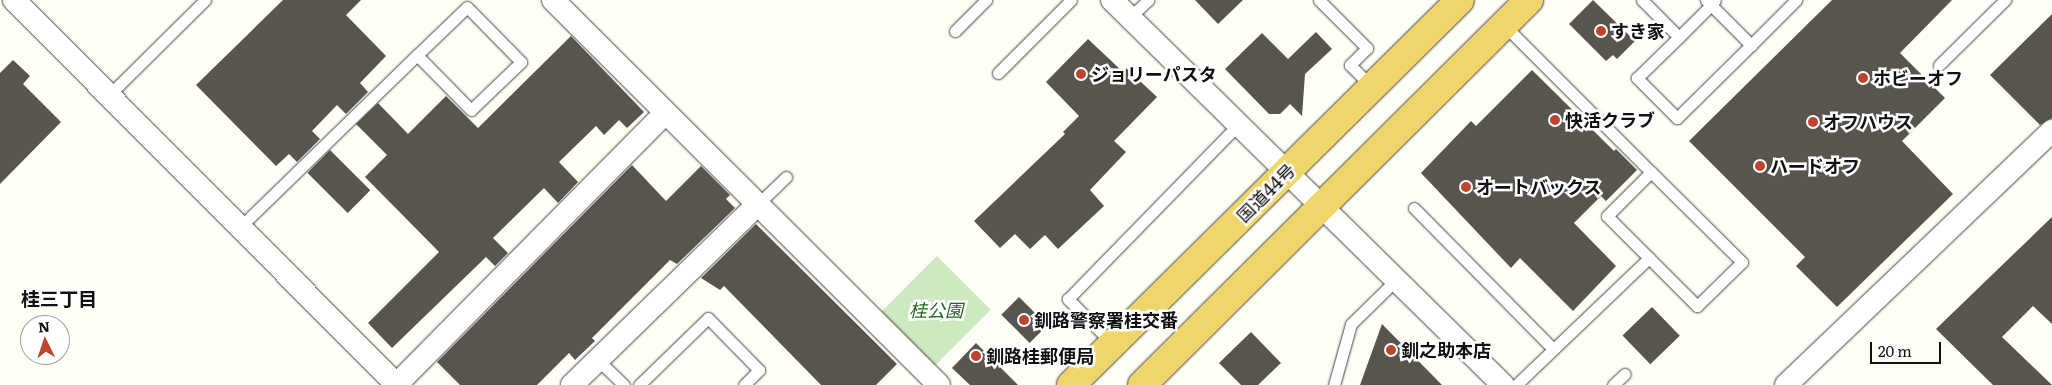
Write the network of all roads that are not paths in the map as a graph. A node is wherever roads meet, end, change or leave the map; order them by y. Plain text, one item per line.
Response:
1 (14, 0) edge
2 (205, 0) edge
3 (553, 0) edge
4 (986, 0) edge
5 (1071, 0) edge
6 (1112, 0) edge
7 (1148, 0) edge
8 (1319, 0) edge
9 (1460, 0) edge
10 (1529, 0) edge
11 (1642, 0) edge
12 (1796, 0) edge
13 (2005, 0) edge
14 (1711, 2) edge
15 (1130, 17) junction
16 (1504, 25) junction
17 (955, 31) dead end
18 (1679, 36) junction
19 (1751, 45) junction
20 (417, 55) junction
21 (1939, 65) dead end
22 (998, 73) dead end
23 (1371, 86) junction
24 (109, 95) junction
25 (665, 113) junction
26 (1239, 124) junction
27 (2052, 131) edge
28 (1287, 172) junction
29 (1652, 172) junction
30 (786, 177) dead end
31 (758, 204) junction
32 (1322, 208) junction
33 (1414, 208) dead end
34 (240, 227) junction
35 (1648, 258) junction
36 (1396, 280) junction
37 (1113, 344) junction
38 (1553, 349) junction
39 (598, 360) junction
40 (1624, 374) dead end
41 (1153, 379) edge
42 (936, 384) edge
43 (397, 385) edge
44 (572, 385) edge
45 (624, 385) edge
46 (639, 385) edge
47 (744, 385) edge
48 (1071, 385) edge
49 (1334, 385) edge
50 (1503, 385) edge
51 (1516, 385) edge
52 (1614, 385) edge
53 (1786, 385) edge

1 - 24 street
2 - 24 lane
3 - 25 street
4 - 17 lane
5 - 22 lane
6 - 15 street
7 - 15 lane
8 - 23 lane
9 - 23 highway, 国道44号
10 - 16 highway
11 - 18 lane
12 - 19 lane
13 - 21 lane
14 - 18 lane
14 - 19 lane
15 - 26 street
16 - 29 lane
16 - 32 highway
18 - 19 lane
20 - 20 lane
20 - 34 lane
23 - 28 highway, 国道44号
24 - 34 street
25 - 31 street
25 - 43 street
26 - 28 street
26 - 37 lane
27 - 53 street
28 - 32 street
28 - 37 highway, 国道44号
29 - 35 lane
29 - 35 lane
30 - 31 lane
31 - 39 street
31 - 42 street
32 - 36 street
32 - 41 highway
33 - 38 lane
34 - 43 street
35 - 38 lane
36 - 49 lane
36 - 50 street
37 - 48 highway, 国道44号
38 - 51 lane
39 - 44 street
39 - 45 lane
40 - 52 lane
46 - 47 lane

